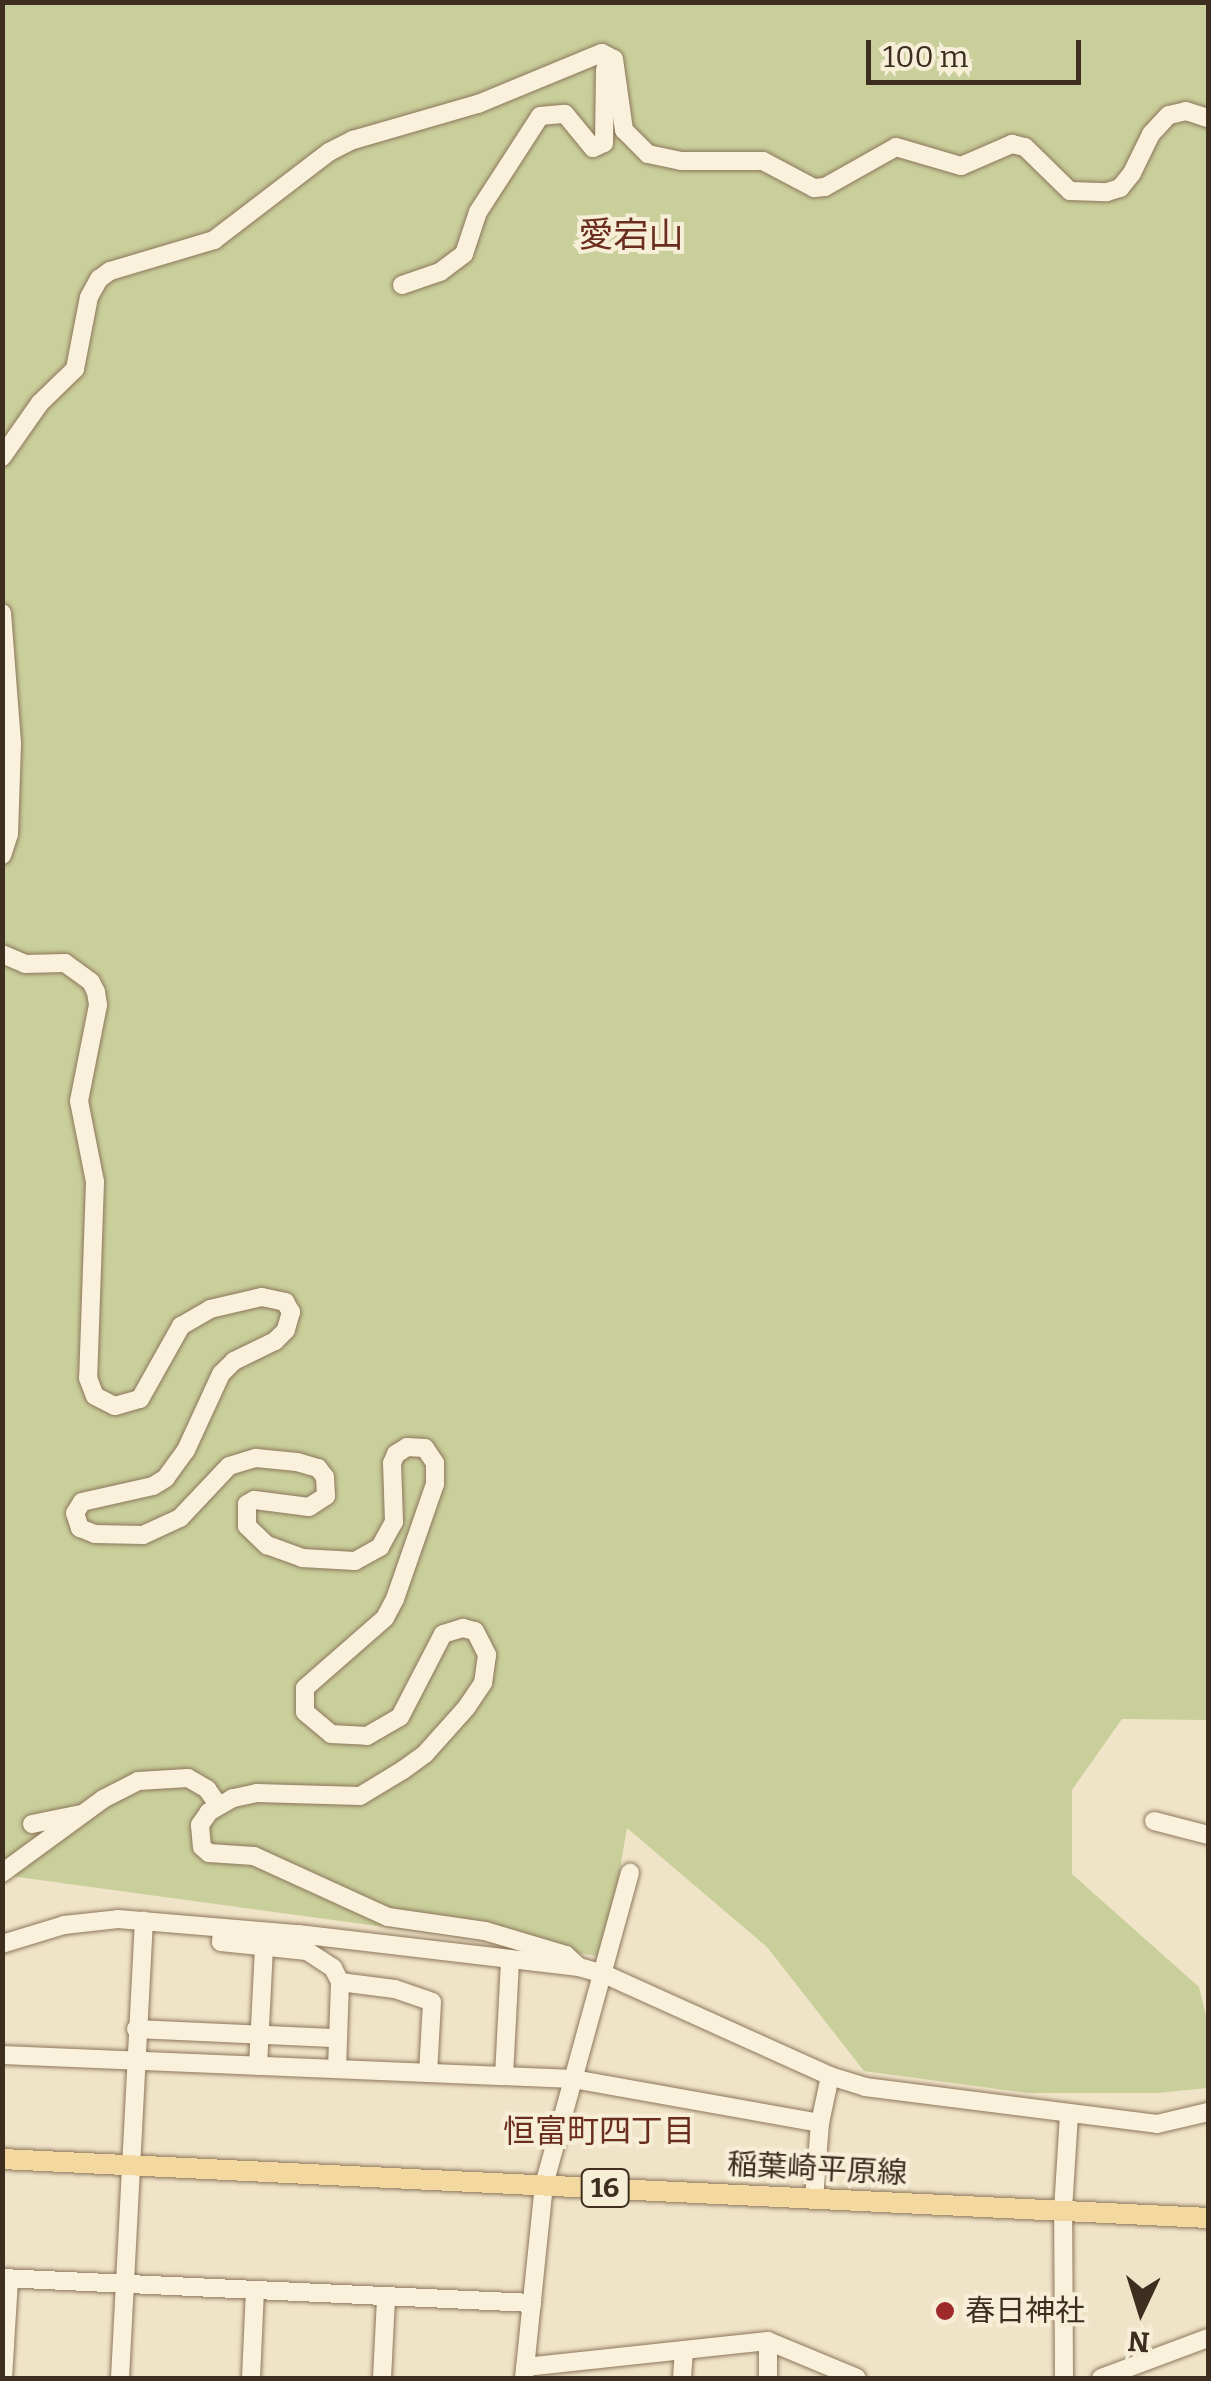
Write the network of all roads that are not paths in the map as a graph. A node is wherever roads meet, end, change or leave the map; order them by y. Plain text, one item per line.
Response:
1 (606, 54) junction
2 (1208, 118) edge
3 (402, 285) dead end
4 (2, 457) edge
5 (2, 613) edge
6 (2, 855) edge
7 (2, 954) edge
8 (218, 1805) junction
9 (86, 1813) junction
10 (1154, 1821) dead end
11 (32, 1824) dead end
12 (1208, 1834) edge
13 (630, 1873) dead end
14 (2, 1874) edge
15 (144, 1921) junction
16 (222, 1928) junction
17 (2, 1944) edge
18 (264, 1946) junction
19 (510, 1960) junction
20 (579, 1968) junction
21 (604, 1974) junction
22 (340, 1982) junction
23 (136, 2029) junction
24 (260, 2034) junction
25 (338, 2038) junction
26 (2, 2055) edge
27 (135, 2061) junction
28 (258, 2066) junction
29 (336, 2070) junction
30 (428, 2073) junction
31 (504, 2076) junction
32 (830, 2076) junction
33 (573, 2079) junction
34 (1208, 2112) edge
35 (1069, 2114) junction
36 (820, 2123) junction
37 (2, 2159) edge
38 (130, 2166) junction
39 (544, 2185) junction
40 (814, 2199) junction
41 (1063, 2210) junction
42 (1208, 2218) edge
43 (6, 2278) edge
44 (125, 2284) junction
45 (255, 2290) junction
46 (386, 2298) junction
47 (532, 2303) junction
48 (1208, 2338) edge
49 (768, 2342) junction
50 (684, 2350) junction
51 (524, 2373) edge
52 (3, 2378) edge
53 (120, 2378) edge
54 (251, 2378) edge
55 (382, 2378) edge
56 (682, 2378) edge
57 (768, 2378) edge
58 (857, 2378) edge
59 (1064, 2378) edge
60 (1101, 2378) edge

1 - 2 street
1 - 3 street
1 - 4 street
5 - 6 street
7 - 8 street
8 - 9 street
8 - 20 street
9 - 11 street
9 - 14 street
10 - 12 street
13 - 21 street
15 - 16 street
15 - 17 street
15 - 23 street
16 - 18 street
16 - 19 street
18 - 22 street
18 - 24 street
19 - 20 street
19 - 31 street
20 - 21 street
21 - 32 street
21 - 33 street
22 - 25 street
22 - 30 street
23 - 24 street
23 - 27 street
24 - 25 street
24 - 28 street
25 - 29 street
26 - 27 street
27 - 28 street
27 - 38 street
28 - 29 street
29 - 30 street
30 - 31 street
31 - 33 street
32 - 35 street
32 - 36 street
33 - 36 street
33 - 39 street
34 - 35 street
35 - 41 street
36 - 40 street
37 - 38 main road, 稲葉崎平原線 / 16
38 - 39 main road, 稲葉崎平原線 / 16
38 - 44 street
39 - 40 main road, 稲葉崎平原線 / 16
39 - 47 street
40 - 41 main road, 稲葉崎平原線 / 16
41 - 42 main road, 稲葉崎平原線 / 16
41 - 59 street
43 - 44 street
43 - 52 street
44 - 45 street
44 - 53 street
45 - 46 street
45 - 54 street
46 - 47 street
46 - 55 street
47 - 51 street
48 - 60 street
49 - 50 street
49 - 57 street
49 - 58 street
50 - 51 street
50 - 56 street

